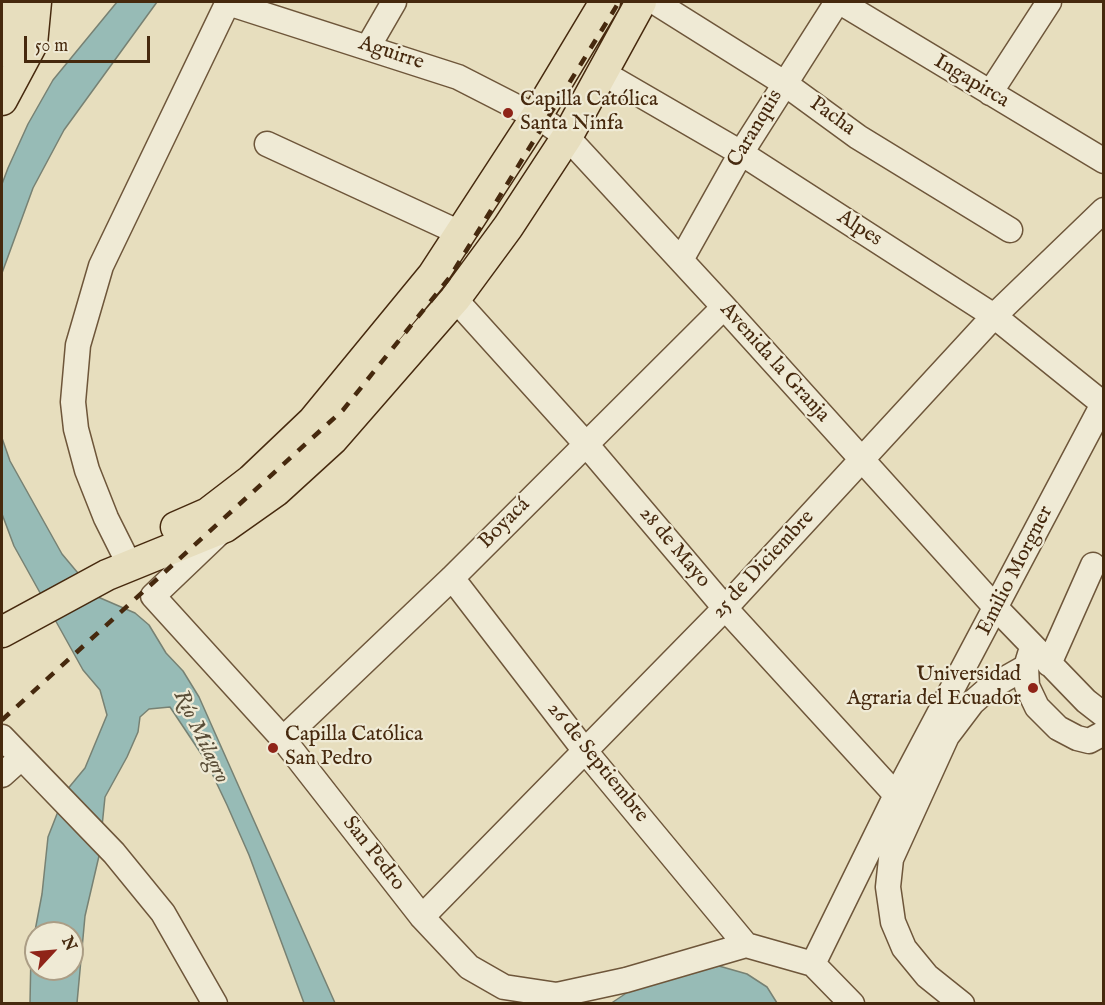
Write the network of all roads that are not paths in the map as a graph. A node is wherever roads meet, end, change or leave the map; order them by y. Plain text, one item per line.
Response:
1 (8, 2) edge
2 (36, 2) edge
3 (228, 2) edge
4 (394, 2) edge
5 (605, 2) edge
6 (641, 2) edge
7 (655, 2) edge
8 (838, 2) edge
9 (1049, 2) edge
10 (368, 47) junction
11 (2, 51) edge
12 (603, 73) junction
13 (784, 83) junction
14 (990, 93) junction
15 (2, 99) edge
16 (550, 125) junction
17 (267, 144) dead end
18 (741, 153) junction
19 (1104, 161) edge
20 (1104, 210) edge
21 (1010, 230) dead end
22 (460, 233) junction
23 (681, 260) junction
24 (455, 299) junction
25 (724, 307) junction
26 (994, 316) junction
27 (1103, 403) edge
28 (585, 443) junction
29 (861, 459) junction
30 (225, 528) junction
31 (110, 564) junction
32 (1093, 565) dead end
33 (452, 578) junction
34 (724, 608) junction
35 (997, 609) junction
36 (5, 623) edge
37 (1036, 659) junction
38 (1104, 715) edge
39 (1104, 733) edge
40 (2, 737) edge
41 (283, 739) junction
42 (585, 751) junction
43 (21, 758) junction
44 (2, 775) edge
45 (896, 795) junction
46 (422, 917) junction
47 (746, 945) junction
48 (813, 964) junction
49 (215, 1004) edge
50 (852, 1004) edge
51 (962, 1004) edge

1 - 11 main road
2 - 15 main road
3 - 10 street, Aguirre
3 - 31 street
4 - 10 street
5 - 16 main road
6 - 12 main road
7 - 13 street, Pacha
8 - 13 street, Caranquis
8 - 14 street, Ingapirca
9 - 14 street
10 - 16 street, Aguirre
12 - 16 main road
12 - 18 street, Alpes
13 - 18 street, Caranquis
13 - 21 street, Pacha
14 - 19 street, Ingapirca
16 - 22 main road
16 - 23 street, Avenida la Granja
16 - 24 main road
17 - 22 street
18 - 23 street, Caranquis
18 - 26 street, Alpes
20 - 26 street, 25 de Diciembre
22 - 31 main road
23 - 25 street, Avenida la Granja
24 - 28 street, 28 de Mayo
24 - 30 main road
25 - 28 street, Boyacá
25 - 29 street, Avenida la Granja
26 - 27 street, Alpes
26 - 29 street, 25 de Diciembre
27 - 35 street, Emilio Morgner
28 - 33 street, Boyacá
28 - 34 street, 28 de Mayo
29 - 34 street, 25 de Diciembre
29 - 35 street, Avenida la Granja
30 - 31 main road
30 - 41 street, San Pedro
31 - 36 main road
32 - 37 street
33 - 41 street, Boyacá
33 - 42 street, 26 de Septiembre
34 - 42 street, 25 de Diciembre
34 - 45 street, 28 de Mayo
35 - 37 street, Avenida la Granja
35 - 45 street, Emilio Morgner
37 - 38 street, Avenida la Granja
37 - 39 street
37 - 51 street
40 - 43 street
41 - 46 street, San Pedro
42 - 46 street, 25 de Diciembre
42 - 47 street, 26 de Septiembre
43 - 44 street
43 - 49 street
45 - 48 street, Emilio Morgner
46 - 47 street, San Pedro
47 - 48 street
48 - 50 street

